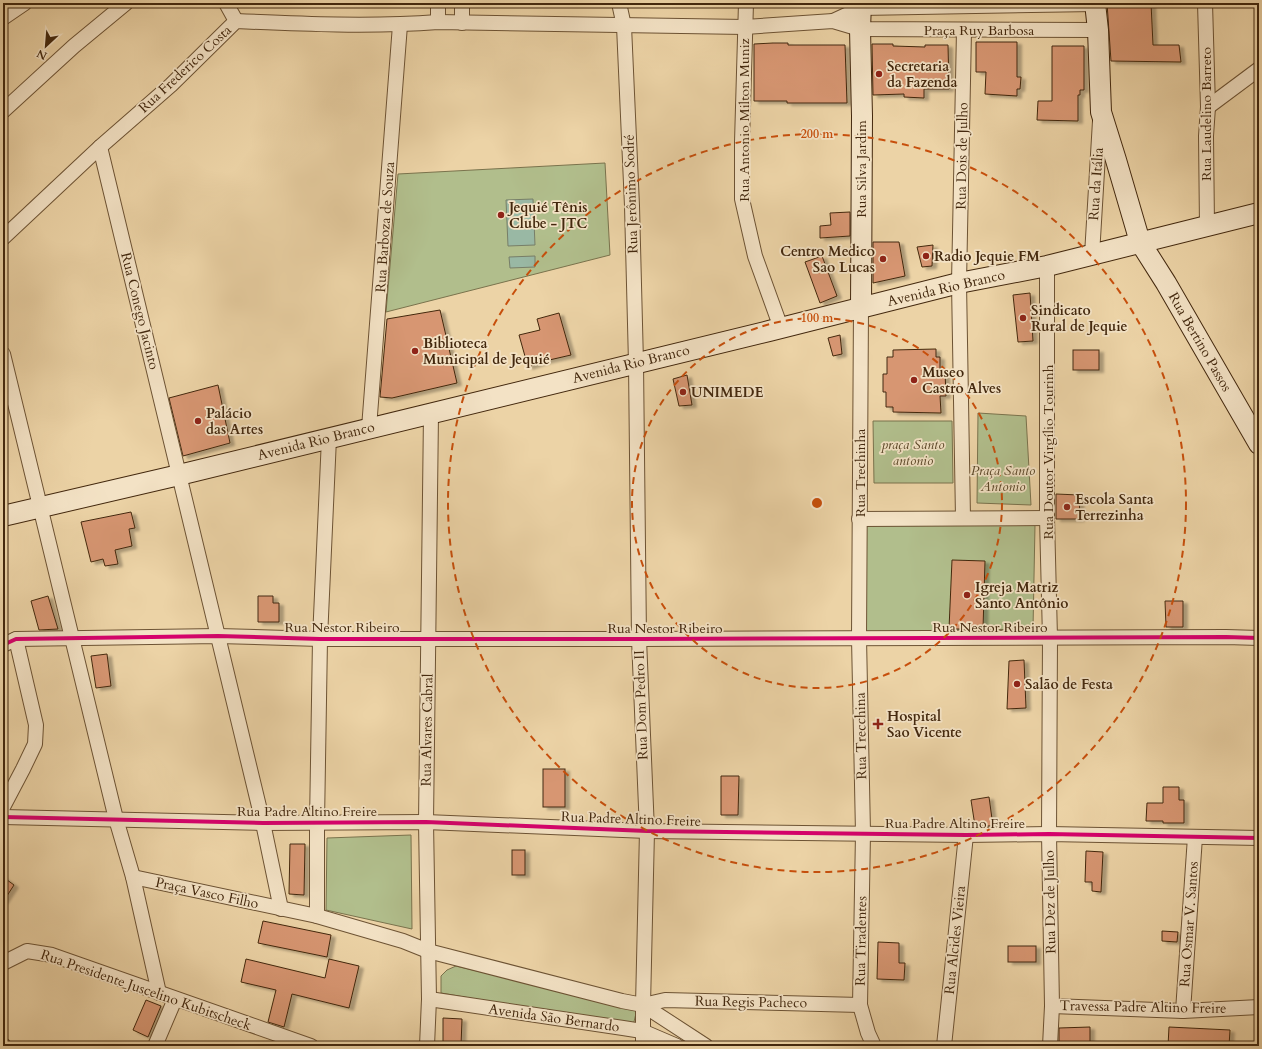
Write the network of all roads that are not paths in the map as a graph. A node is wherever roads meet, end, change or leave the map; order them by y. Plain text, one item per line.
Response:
1 (25, 3) edge
2 (126, 3) edge
3 (226, 3) edge
4 (438, 3) edge
5 (462, 3) edge
6 (619, 3) edge
7 (746, 3) edge
8 (1095, 3) edge
9 (1205, 3) edge
10 (861, 5) edge
11 (3, 18) edge
12 (236, 21) junction
13 (438, 22) junction
14 (833, 22) junction
15 (462, 23) junction
16 (400, 25) junction
17 (624, 26) junction
18 (745, 27) junction
19 (860, 29) junction
20 (964, 30) junction
21 (1098, 30) junction
22 (1259, 70) edge
23 (1208, 107) junction
24 (3, 111) edge
25 (1101, 112) junction
26 (100, 147) junction
27 (1259, 213) edge
28 (1207, 226) junction
29 (3, 238) edge
30 (1140, 242) junction
31 (1092, 255) junction
32 (1047, 266) junction
33 (959, 283) junction
34 (861, 308) junction
35 (781, 328) junction
36 (3, 357) edge
37 (636, 363) junction
38 (430, 414) junction
39 (369, 428) junction
40 (329, 438) junction
41 (1259, 444) edge
42 (180, 475) junction
43 (40, 507) junction
44 (3, 516) edge
45 (859, 518) junction
46 (964, 518) junction
47 (1047, 518) junction
48 (218, 636) junction
49 (72, 638) junction
50 (428, 638) junction
51 (859, 638) junction
52 (1050, 638) junction
53 (1259, 638) edge
54 (16, 639) junction
55 (320, 639) junction
56 (639, 639) junction
57 (3, 645) edge
58 (3, 807) edge
59 (3, 817) edge
60 (116, 819) junction
61 (317, 822) junction
62 (426, 822) junction
63 (264, 823) junction
64 (647, 831) junction
65 (863, 833) junction
66 (966, 834) junction
67 (1049, 834) junction
68 (1195, 837) junction
69 (1259, 838) edge
70 (133, 877) junction
71 (281, 909) junction
72 (317, 916) junction
73 (428, 951) junction
74 (3, 963) edge
75 (159, 992) junction
76 (175, 999) junction
77 (429, 999) junction
78 (642, 1005) junction
79 (860, 1005) junction
80 (1052, 1006) junction
81 (1259, 1007) edge
82 (1183, 1011) junction
83 (642, 1031) junction
84 (155, 1046) edge
85 (311, 1046) edge
86 (427, 1046) edge
87 (643, 1046) edge
88 (677, 1046) edge
89 (706, 1046) edge
90 (874, 1046) edge
91 (944, 1046) edge
92 (1050, 1046) edge

1 - 11 street
2 - 24 street
3 - 12 street
4 - 13 street
5 - 15 street
6 - 17 street, Rua Jerônimo Sodré
7 - 18 street, Rua Antonio Milton Muniz
8 - 10 street
8 - 21 main road, Rua da Itália
9 - 23 street, Rua Laudelino Barreto
10 - 14 street
10 - 19 main road, Rua Silva Jardim
12 - 16 street, Rua Frederico Costa
12 - 26 street, Rua Frederico Costa
13 - 15 street, Rua Frederico Costa
13 - 16 street, Rua Frederico Costa
14 - 18 street, Rua Frederico Costa
14 - 19 street, Praça Ruy Barbosa
15 - 17 street, Rua Frederico Costa
16 - 39 street, Rua Barboza de Souza
17 - 18 street, Rua Frederico Costa
17 - 37 street, Rua Jerônimo Sodré
18 - 35 street, Rua Antonio Milton Muniz
19 - 20 street, Praça Ruy Barbosa
19 - 34 main road, Rua Silva Jardim
20 - 21 street, Praça Ruy Barbosa
20 - 33 street, Rua Dois de Julho
21 - 25 main road, Rua da Itália
22 - 23 street
23 - 28 street, Rua Laudelino Barreto
25 - 30 main road, Rua da Itália
25 - 31 street, Rua da Itália
26 - 29 street, Rua Frederico Costa
26 - 42 street, Rua Conego Jacinto
27 - 28 main road, Avenida Rio Branco
28 - 30 main road, Avenida Rio Branco
30 - 31 main road, Avenida Rio Branco
30 - 41 main road, Rua Bertino Passos
31 - 32 main road, Avenida Rio Branco
32 - 33 main road, Avenida Rio Branco
32 - 47 street, Rua Doutor Virgílio Tourinh
33 - 34 main road, Avenida Rio Branco
33 - 46 street, Rua Dois de Julho
34 - 35 main road, Avenida Rio Branco
34 - 45 street, Rua Trechinha
35 - 37 main road, Avenida Rio Branco
36 - 43 street
37 - 38 main road, Avenida Rio Branco
37 - 56 street, Rua Dom Pedro II
38 - 39 main road, Avenida Rio Branco
38 - 50 street, Rua Alvares Cabral
39 - 40 main road, Avenida Rio Branco
40 - 42 main road, Avenida Rio Branco
40 - 55 street
42 - 43 main road, Avenida Rio Branco
42 - 48 street, Rua Conego Jacinto
43 - 44 main road, Avenida Rio Branco
43 - 49 street
45 - 46 street
45 - 51 street, Rua Trechinha
46 - 47 street
47 - 52 street, Rua Doutor Virgílio Tourinh
48 - 49 street, Rua Nestor Ribeiro
48 - 55 street, Rua Nestor Ribeiro
48 - 63 street, Rua Conego Jacinto
49 - 54 street, Rua Nestor Ribeiro
49 - 60 street
50 - 55 street, Rua Nestor Ribeiro
50 - 56 street, Rua Nestor Ribeiro
50 - 62 street, Rua Alvares Cabral
51 - 52 street, Rua Nestor Ribeiro
51 - 56 street, Rua Nestor Ribeiro
51 - 65 street, Rua Trecchina
52 - 53 street, Rua Nestor Ribeiro
52 - 67 street, Rua Dez de Julho
54 - 57 street
54 - 58 street
55 - 61 street
56 - 64 street, Rua Dom Pedro II
59 - 60 street, Rua Padre Altino Freire
60 - 63 street, Rua Padre Altino Freire
60 - 70 street
61 - 62 street, Rua Padre Altino Freire
61 - 63 street, Rua Padre Altino Freire
61 - 72 street
62 - 64 street, Rua Padre Altino Freire
62 - 73 street, Rua Alvares Cabral
63 - 71 street, Rua Conego Jacinto
64 - 65 street, Rua Padre Altino Freire
64 - 78 street, Rua Dom Pedro II
65 - 66 street, Rua Padre Altino Freire
65 - 79 street, Rua Tiradentes
66 - 67 street, Rua Padre Altino Freire
66 - 91 street, Rua Alcides Vieira
67 - 68 street, Rua Padre Altino Freire
67 - 80 street, Rua Dez de Julho
68 - 69 street, Rua Padre Altino Freire
68 - 82 street, Rua Osmar V. Santos
70 - 71 street, Praça Vasco Filho
70 - 75 street
71 - 72 street, Praça Vasco Filho
72 - 73 street, Avenida São Bernardo
73 - 77 street, Rua Alvares Cabral
73 - 78 street, Avenida São Bernardo
74 - 75 street, Rua Presidente Juscelino Kubitscheck
75 - 76 street, Rua Presidente Juscelino Kubitscheck
76 - 84 street
76 - 85 street, Rua Presidente Juscelino Kubitscheck
77 - 83 street, Avenida São Bernardo
77 - 86 street, Rua Alvares Cabral
78 - 79 street, Rua Regis Pacheco
78 - 83 street, Rua Dom Pedro II
78 - 89 street
79 - 90 street, Rua Tiradentes
80 - 82 street, Travessa Padre Altino Freire
80 - 92 street, Rua Dez de Julho
81 - 82 street, Travessa Padre Altino Freire
83 - 87 street, Rua Dom Pedro II
83 - 88 street, Avenida São Bernardo

